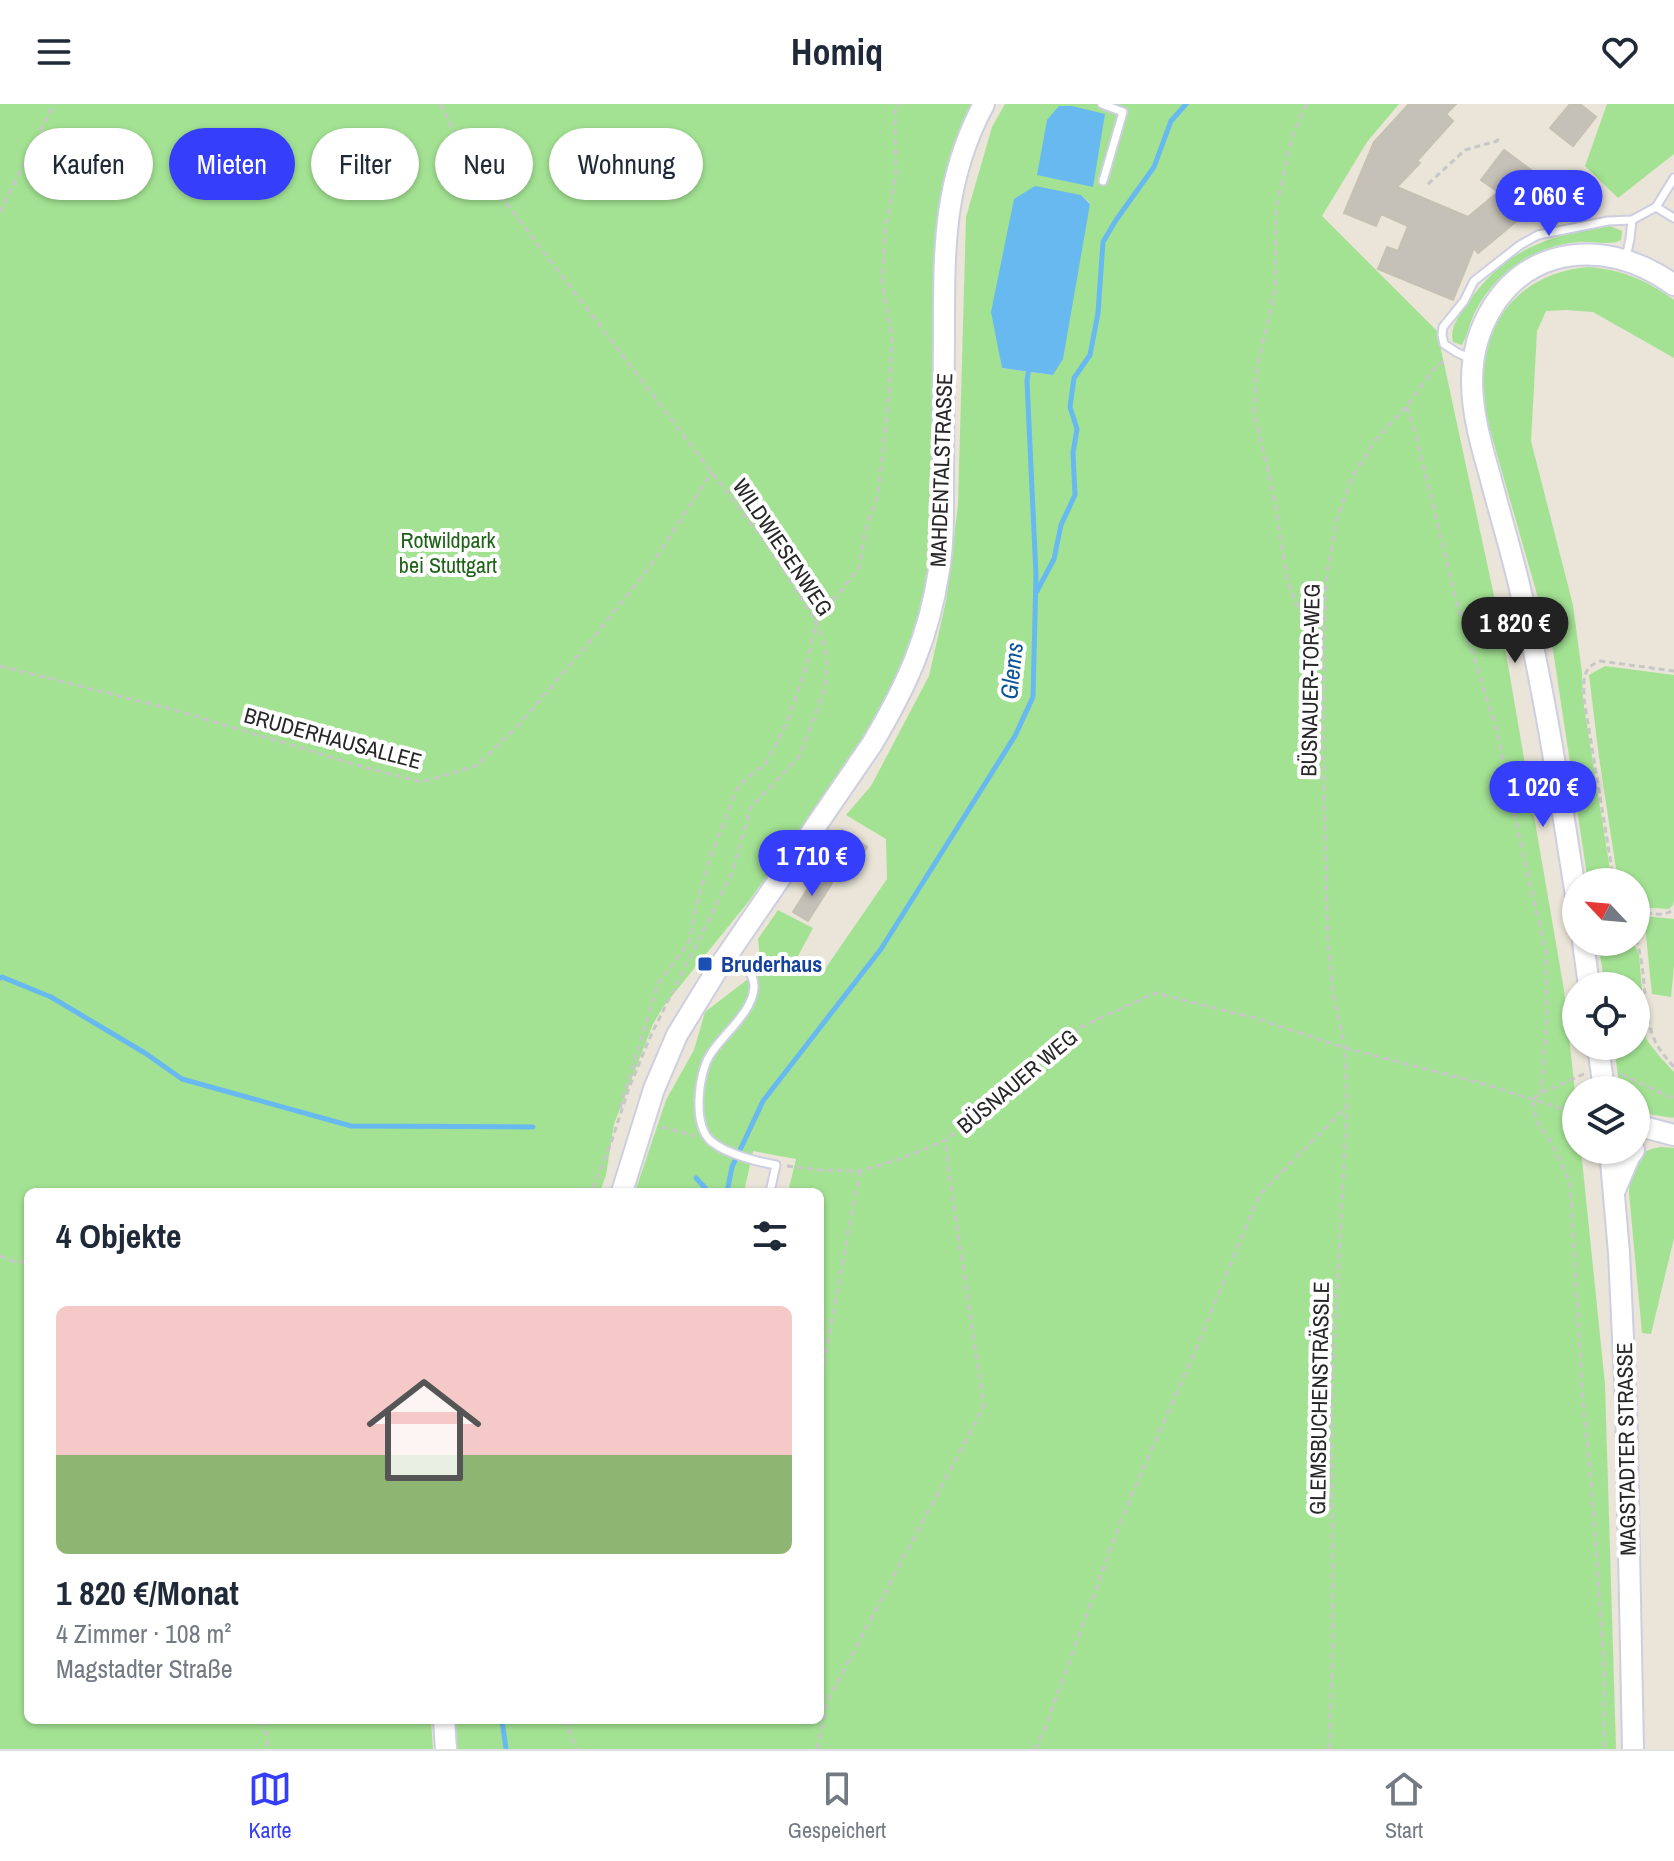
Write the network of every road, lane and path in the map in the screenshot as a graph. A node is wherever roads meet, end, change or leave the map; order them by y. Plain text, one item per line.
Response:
1 (54, 104) edge
2 (440, 104) edge
3 (899, 104) edge
4 (984, 104) edge
5 (1102, 104) edge
6 (1306, 104) edge
7 (1500, 136) dead end
8 (1674, 178) edge
9 (1103, 181) dead end
10 (1428, 184) dead end
11 (1656, 207) junction
12 (0, 212) edge
13 (1674, 218) edge
14 (1632, 220) junction
15 (1625, 259) junction
16 (1674, 285) edge
17 (1465, 356) junction
18 (1407, 406) junction
19 (712, 471) junction
20 (816, 621) junction
21 (1324, 637) junction
22 (0, 666) edge
23 (1674, 671) edge
24 (1572, 868) edge
25 (1612, 868) edge
26 (1674, 909) edge
27 (1650, 913) edge
28 (726, 956) junction
29 (1641, 956) edge
30 (1345, 1048) junction
31 (1674, 1067) edge
32 (1584, 1074) dead end
33 (1621, 1074) dead end
34 (1541, 1093) junction
35 (1674, 1099) edge
36 (1532, 1100) junction
37 (1347, 1106) junction
38 (1562, 1109) edge
39 (662, 1127) dead end
40 (1650, 1129) edge
41 (1674, 1135) edge
42 (946, 1140) junction
43 (710, 1141) junction
44 (611, 1143) junction
45 (1611, 1164) edge
46 (1628, 1164) edge
47 (776, 1165) junction
48 (860, 1171) junction
49 (593, 1188) edge
50 (623, 1188) edge
51 (771, 1188) edge
52 (1614, 1194) junction
53 (0, 1256) edge
54 (24, 1262) edge
55 (824, 1362) edge
56 (824, 1718) edge
57 (265, 1724) edge
58 (444, 1724) edge
59 (566, 1724) edge
60 (823, 1724) edge
61 (268, 1749) edge
62 (446, 1749) edge
63 (577, 1749) edge
64 (817, 1749) edge
65 (1035, 1749) edge
66 (1329, 1749) edge
67 (1604, 1749) edge
68 (1633, 1749) edge

1 - 12 path
2 - 19 path, WILDWIESENWEG
3 - 20 path
4 - 28 main road, MAHDENTALSTRASSE
5 - 9 lane
6 - 21 path
7 - 10 path
8 - 11 lane
11 - 13 lane
11 - 14 lane
14 - 15 lane
14 - 17 lane
15 - 16 main road
15 - 17 main road
17 - 18 path, BÜSNAUER-TOR-WEG
17 - 24 main road
18 - 21 path, BÜSNAUER-TOR-WEG
18 - 34 path
19 - 20 path, WILDWIESENWEG
19 - 22 path, BRUDERHAUSALLEE
20 - 44 path
20 - 44 path, WILDWIESENWEG
21 - 30 path, BÜSNAUER-TOR-WEG
23 - 25 path
26 - 27 path
28 - 43 lane
28 - 50 main road, MAHDENTALSTRASSE
29 - 31 path
30 - 36 path, BÜSNAUER WEG
30 - 37 path, GLEMSBUCHENSTRÄSSLE
30 - 42 path, BÜSNAUER WEG
32 - 34 path
33 - 35 path
34 - 36 path
36 - 38 path, BÜSNAUER WEG
36 - 67 path
37 - 65 path
37 - 66 path, GLEMSBUCHENSTRÄSSLE
39 - 43 path
40 - 41 main road
42 - 48 path, BÜSNAUER WEG
42 - 56 path
43 - 47 lane
44 - 49 path
45 - 52 main road, MAGSTADTER STRASSE
46 - 52 main road
47 - 48 path, BÜSNAUER WEG
47 - 51 lane
48 - 55 path
52 - 68 main road, MAGSTADTER STRASSE
53 - 54 path
57 - 61 path
58 - 62 main road
59 - 63 path
60 - 64 path

